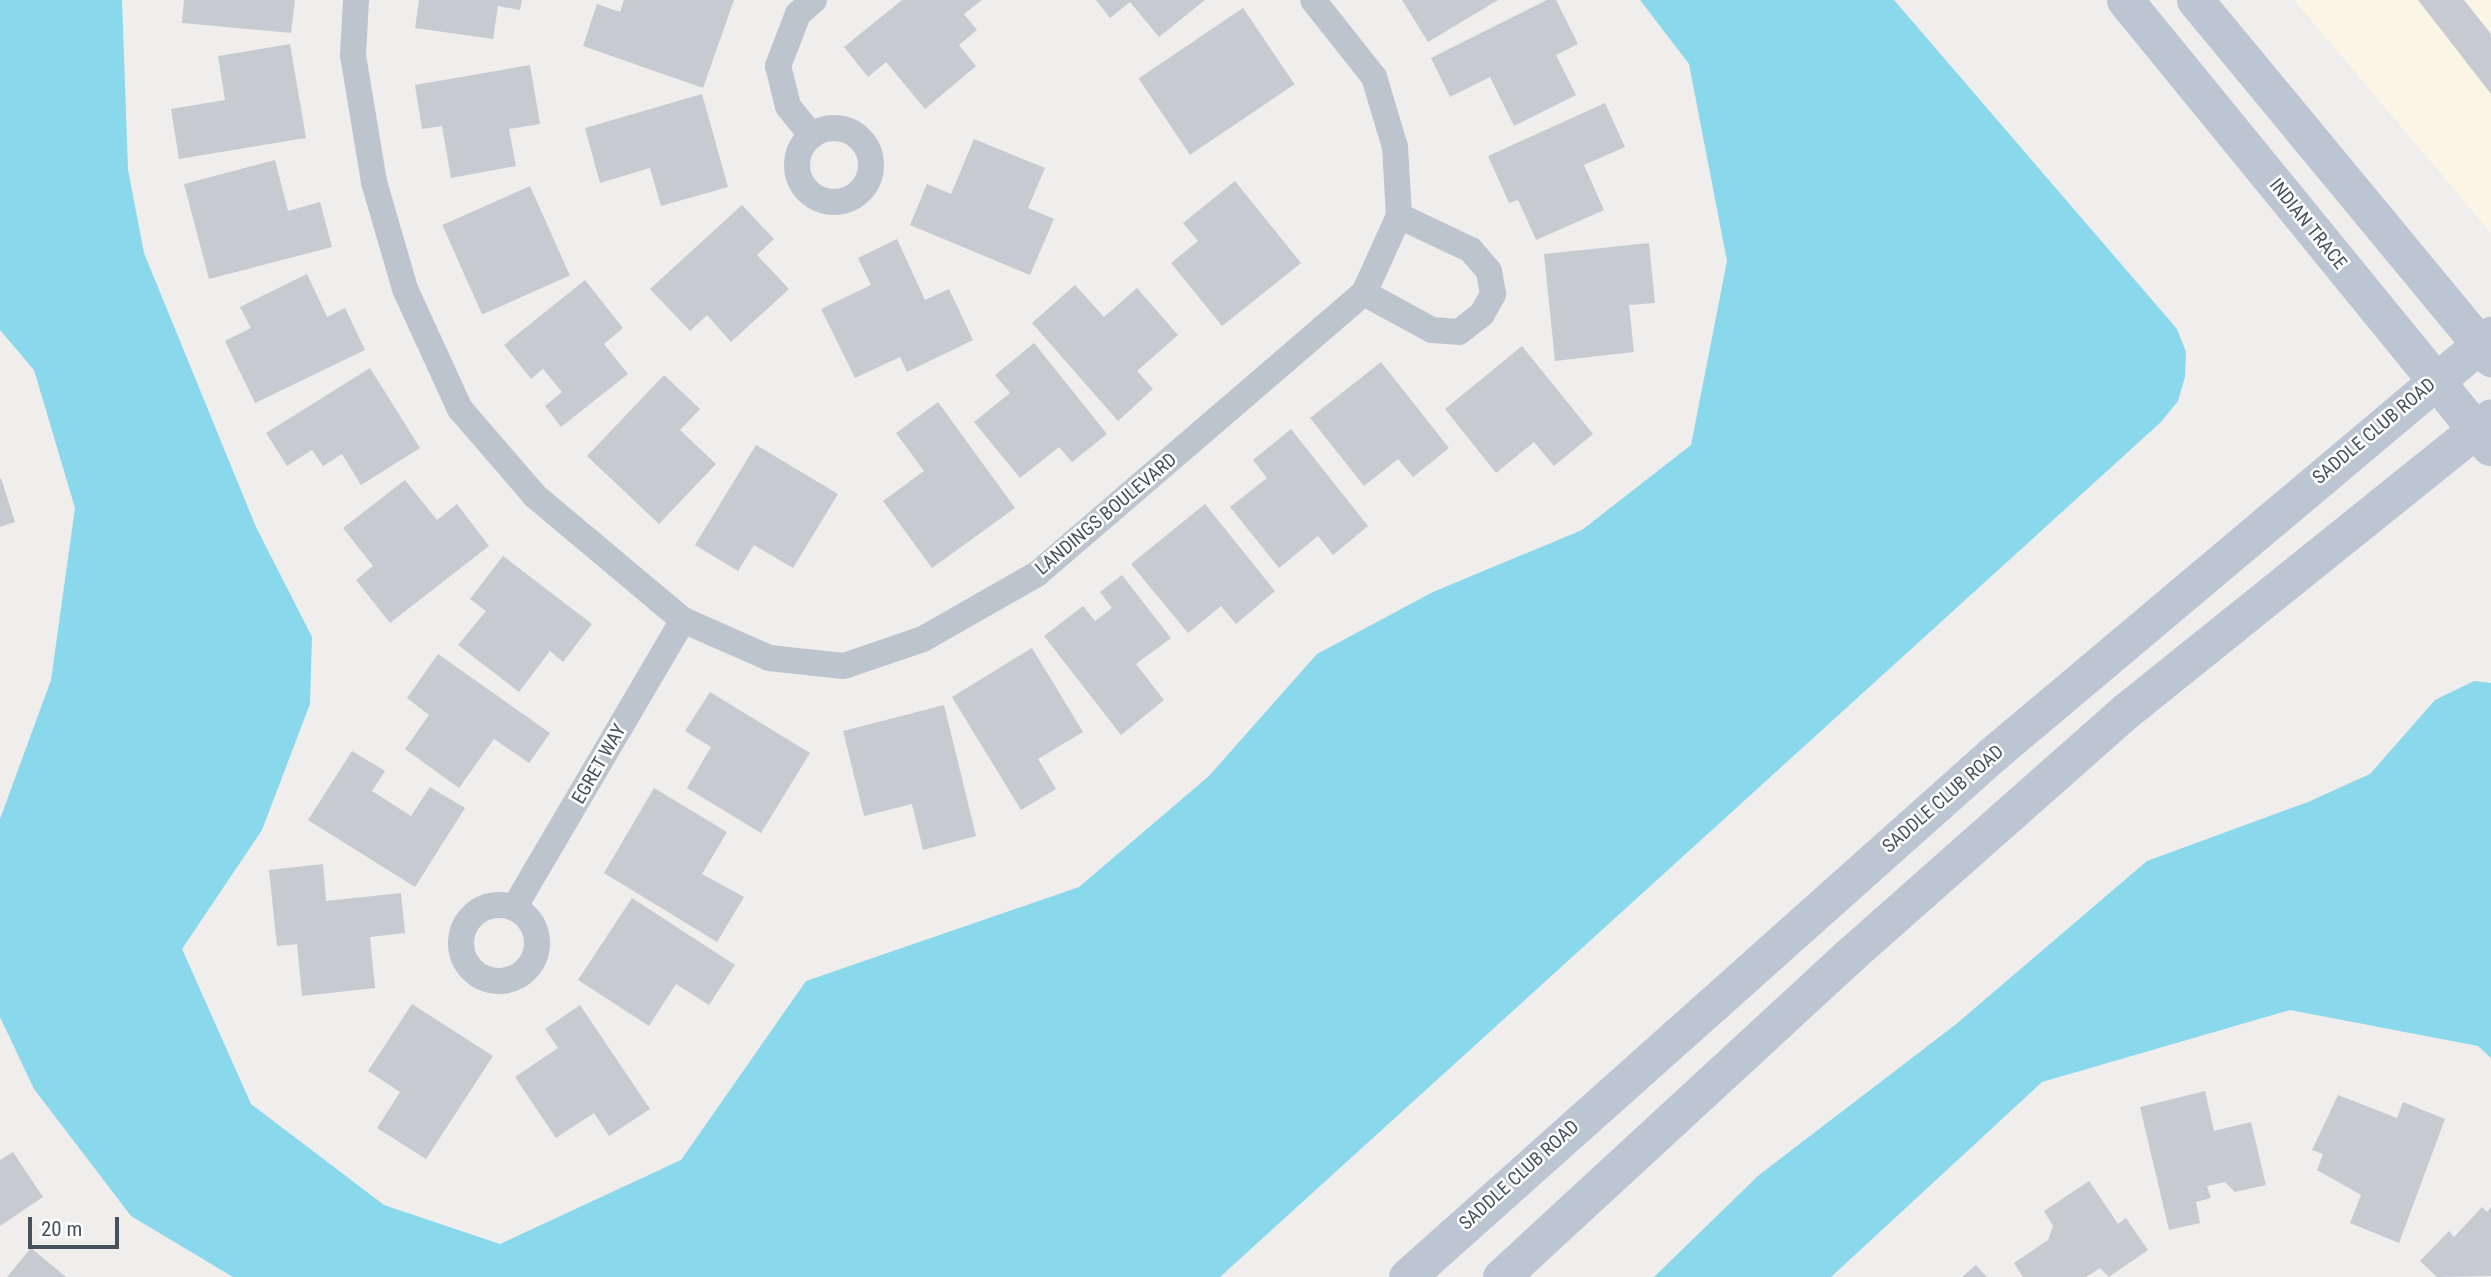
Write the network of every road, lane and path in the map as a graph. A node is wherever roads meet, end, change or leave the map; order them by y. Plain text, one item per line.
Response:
1 (356, 0) edge
2 (814, 0) edge
3 (1313, 0) edge
4 (2125, 0) edge
5 (2195, 0) edge
6 (812, 136) dead end
7 (1398, 216) junction
8 (1364, 293) junction
9 (2487, 345) edge
10 (2434, 380) junction
11 (2486, 432) edge
12 (683, 620) junction
13 (514, 908) dead end
14 (1407, 1277) edge
15 (1501, 1277) edge

1 - 12 street, LANDINGS BOULEVARD
2 - 6 street
3 - 7 street, LANDINGS BOULEVARD
4 - 10 street, INDIAN TRACE
5 - 9 street
7 - 8 street, LANDINGS BOULEVARD
7 - 8 street
8 - 12 street, LANDINGS BOULEVARD
9 - 10 street, SADDLE CLUB ROAD
10 - 11 street, INDIAN TRACE
10 - 14 street, SADDLE CLUB ROAD
11 - 15 street
12 - 13 street, EGRET WAY

